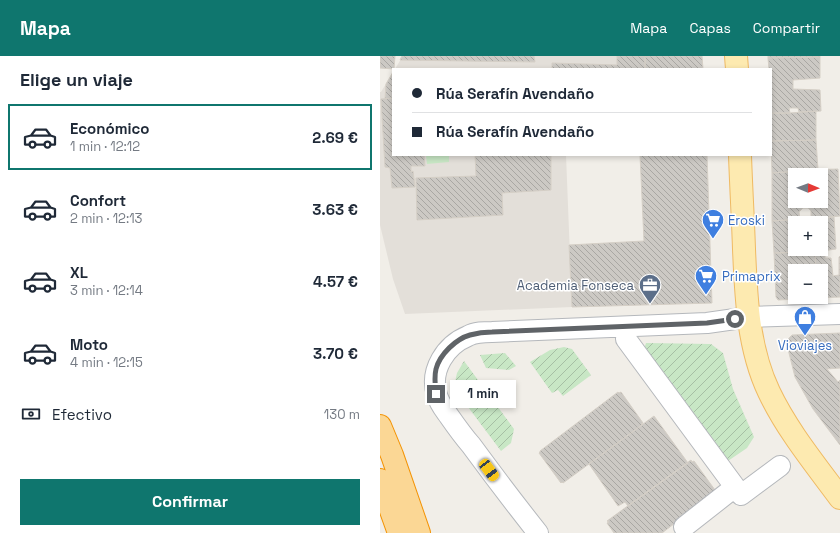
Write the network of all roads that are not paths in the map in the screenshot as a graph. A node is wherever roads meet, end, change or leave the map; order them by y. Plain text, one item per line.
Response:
1 (736, 56) edge
2 (737, 68) edge
3 (740, 156) edge
4 (840, 314) edge
5 (748, 318) junction
6 (626, 339) dead end
7 (380, 426) edge
8 (780, 466) dead end
9 (380, 480) edge
10 (735, 487) junction
11 (840, 498) edge
12 (380, 520) edge
13 (684, 527) dead end
14 (385, 533) edge
15 (398, 533) edge
16 (419, 533) edge
17 (538, 533) edge

1 - 2 main road
3 - 5 main road
4 - 5 street
5 - 11 main road
5 - 17 street
6 - 10 street
7 - 16 highway
8 - 10 street
9 - 15 highway
10 - 13 street
12 - 14 highway

